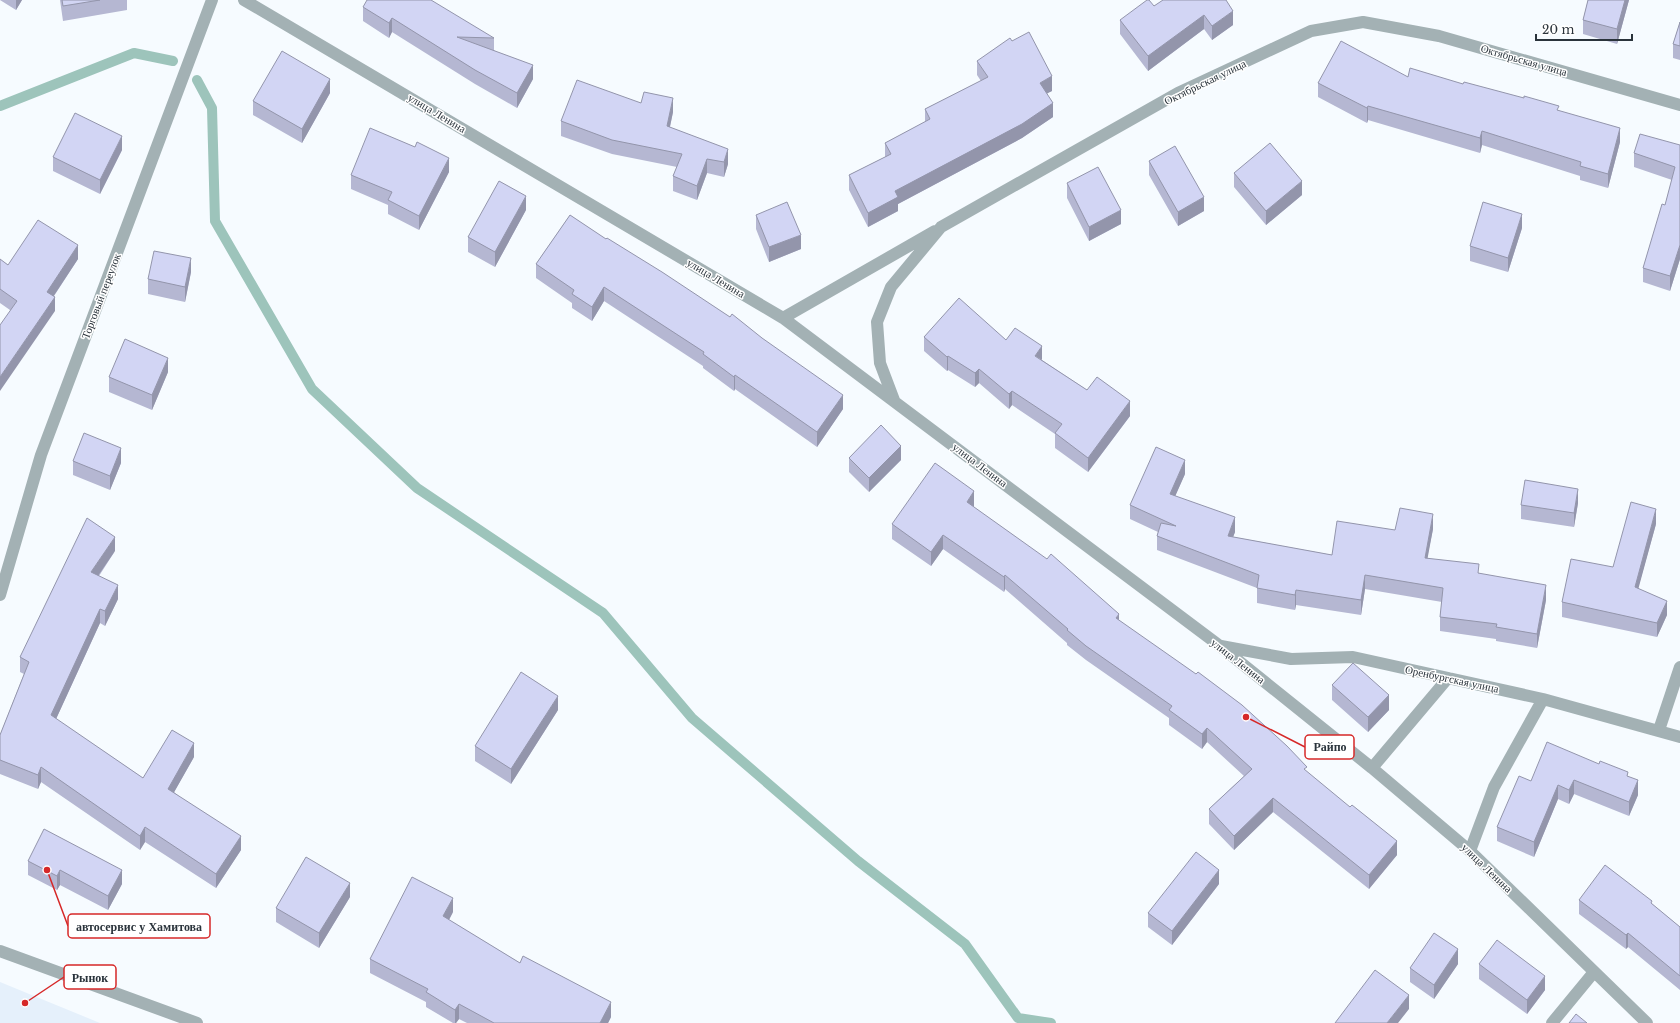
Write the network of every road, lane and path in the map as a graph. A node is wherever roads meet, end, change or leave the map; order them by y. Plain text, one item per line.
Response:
1 (212, 0) edge
2 (244, 0) edge
3 (1680, 105) edge
4 (941, 227) junction
5 (783, 318) junction
6 (894, 400) junction
7 (0, 595) edge
8 (1220, 646) junction
9 (1680, 667) edge
10 (1448, 678) junction
11 (1543, 699) junction
12 (1659, 730) junction
13 (1680, 737) edge
14 (1372, 768) junction
15 (1470, 851) junction
16 (0, 951) edge
17 (1594, 972) junction
18 (197, 1023) edge
19 (1552, 1023) edge
20 (1647, 1023) edge

1 - 7 street, Торговый переулок
2 - 5 street, улица Ленина
3 - 4 street, Октябрьская улица
4 - 5 street
4 - 6 street, Октябрьская улица
5 - 6 street, улица Ленина
6 - 8 street, улица Ленина
8 - 10 street, Оренбургская улица
8 - 14 street, улица Ленина
9 - 12 street
10 - 11 street, Оренбургская улица
10 - 14 street
11 - 12 street, Оренбургская улица
11 - 15 street
12 - 13 street, Оренбургская улица
14 - 15 street, улица Ленина
15 - 17 street, улица Ленина
16 - 18 street
17 - 19 street
17 - 20 street, улица Ленина

